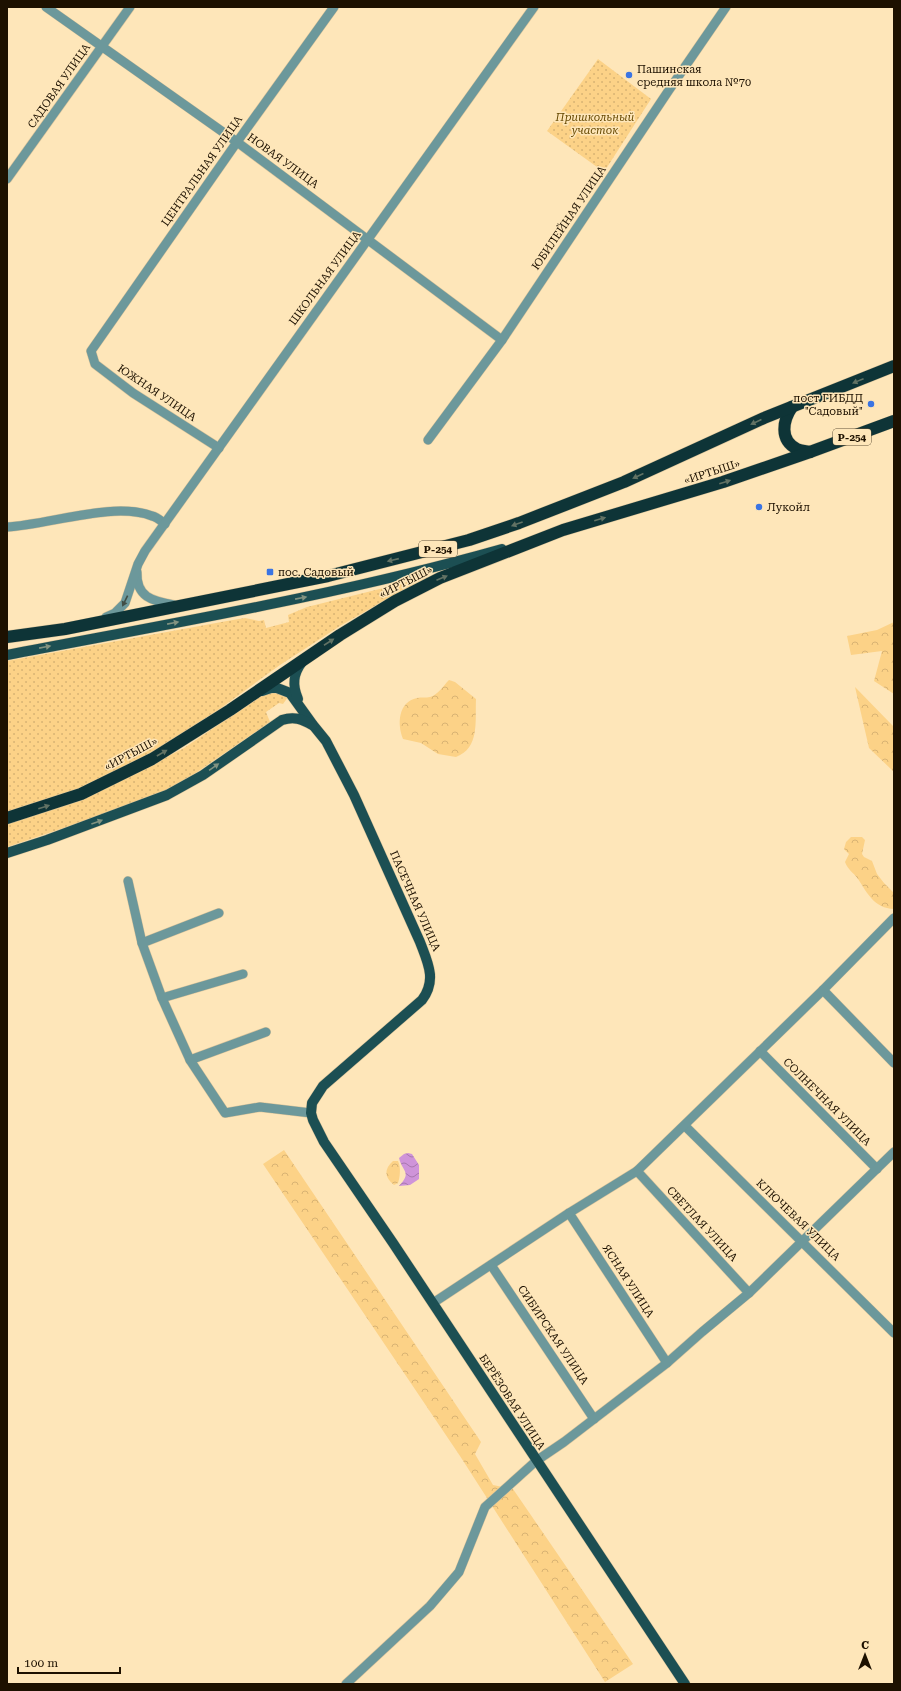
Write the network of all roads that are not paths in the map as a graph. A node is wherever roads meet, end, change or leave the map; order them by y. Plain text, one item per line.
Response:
1 (46, 7) edge
2 (130, 7) edge
3 (334, 7) edge
4 (534, 7) edge
5 (726, 7) edge
6 (101, 46) junction
7 (237, 142) junction
8 (7, 179) edge
9 (368, 239) junction
10 (502, 340) junction
11 (92, 351) joint
12 (894, 366) edge
13 (792, 407) junction
14 (894, 420) edge
15 (428, 440) dead end
16 (218, 448) junction
17 (810, 452) junction
18 (165, 524) junction
19 (7, 527) edge
20 (563, 530) junction
21 (138, 564) junction
22 (177, 606) junction
23 (95, 623) junction
24 (65, 629) junction
25 (7, 637) edge
26 (7, 641) edge
27 (7, 655) edge
28 (307, 657) junction
29 (302, 708) junction
30 (313, 726) junction
31 (192, 735) junction
32 (7, 818) edge
33 (7, 853) edge
34 (128, 881) dead end
35 (219, 912) dead end
36 (894, 918) edge
37 (142, 943) junction
38 (243, 974) dead end
39 (823, 990) junction
40 (162, 998) junction
41 (266, 1032) dead end
42 (760, 1052) junction
43 (190, 1060) junction
44 (894, 1063) edge
45 (311, 1113) junction
46 (685, 1126) junction
47 (894, 1152) edge
48 (877, 1169) junction
49 (637, 1171) junction
50 (569, 1213) junction
51 (802, 1242) junction
52 (491, 1265) junction
53 (749, 1293) junction
54 (433, 1303) junction
55 (894, 1333) edge
56 (667, 1363) junction
57 (594, 1419) junction
58 (536, 1461) junction
59 (346, 1684) edge
60 (686, 1684) edge

1 - 6 street, НОВАЯ УЛИЦА
2 - 6 street, САДОВАЯ УЛИЦА
3 - 7 street, ЦЕНТРАЛЬНАЯ УЛИЦА
4 - 9 street, ШКОЛЬНАЯ УЛИЦА
5 - 10 street, ЮБИЛЕЙНАЯ УЛИЦА
6 - 7 street, НОВАЯ УЛИЦА
6 - 8 street, САДОВАЯ УЛИЦА
7 - 9 street, НОВАЯ УЛИЦА
7 - 11 street, ЦЕНТРАЛЬНАЯ УЛИЦА
9 - 10 street, НОВАЯ УЛИЦА
9 - 16 street, ШКОЛЬНАЯ УЛИЦА
10 - 15 street, ЮБИЛЕЙНАЯ УЛИЦА
11 - 16 street, ЮЖНАЯ УЛИЦА
12 -> 13 highway, «ИРТЫШ» / Р-254
13 - 17 highway
13 -> 22 highway, «ИРТЫШ» / Р-254
14 - 17 highway, «ИРТЫШ» / Р-254
16 - 18 street, ШКОЛЬНАЯ УЛИЦА
20 -> 17 highway, «ИРТЫШ» / Р-254
18 - 19 street
18 - 21 street, ШКОЛЬНАЯ УЛИЦА
27 -> 20 main road
28 -> 20 highway, «ИРТЫШ» / Р-254
21 - 22 street
21 -> 23 street, ШКОЛЬНАЯ УЛИЦА
22 - 23 highway, «ИРТЫШ» / Р-254
23 - 24 highway, «ИРТЫШ» / Р-254
24 - 25 highway, «ИРТЫШ» / Р-254
24 - 26 main road
28 - 29 main road
28 - 31 highway, «ИРТЫШ» / Р-254
29 - 30 main road, ПАСЕЧНАЯ УЛИЦА
29 - 31 main road
33 -> 30 main road
30 - 45 main road, ПАСЕЧНАЯ УЛИЦА
32 -> 31 highway, «ИРТЫШ» / Р-254
34 - 37 street
35 - 37 street
36 - 39 street
37 - 40 street
38 - 40 street
39 - 42 street
39 - 44 street
40 - 43 street
41 - 43 street
42 - 46 street
42 - 48 street, СОЛНЕЧНАЯ УЛИЦА
43 - 45 street
45 - 54 main road, БЕРЁЗОВАЯ УЛИЦА
46 - 49 street
46 - 51 street, КЛЮЧЕВАЯ УЛИЦА
47 - 48 street
48 - 51 street
49 - 50 street
49 - 53 street, СВЕТЛАЯ УЛИЦА
50 - 52 street
50 - 56 street, ЯСНАЯ УЛИЦА
51 - 53 street
51 - 55 street, КЛЮЧЕВАЯ УЛИЦА
52 - 54 street
52 - 57 street, СИБИРСКАЯ УЛИЦА
53 - 56 street
54 - 58 main road, БЕРЁЗОВАЯ УЛИЦА
56 - 57 street
57 - 58 street
58 - 59 street
58 - 60 main road, БЕРЁЗОВАЯ УЛИЦА

